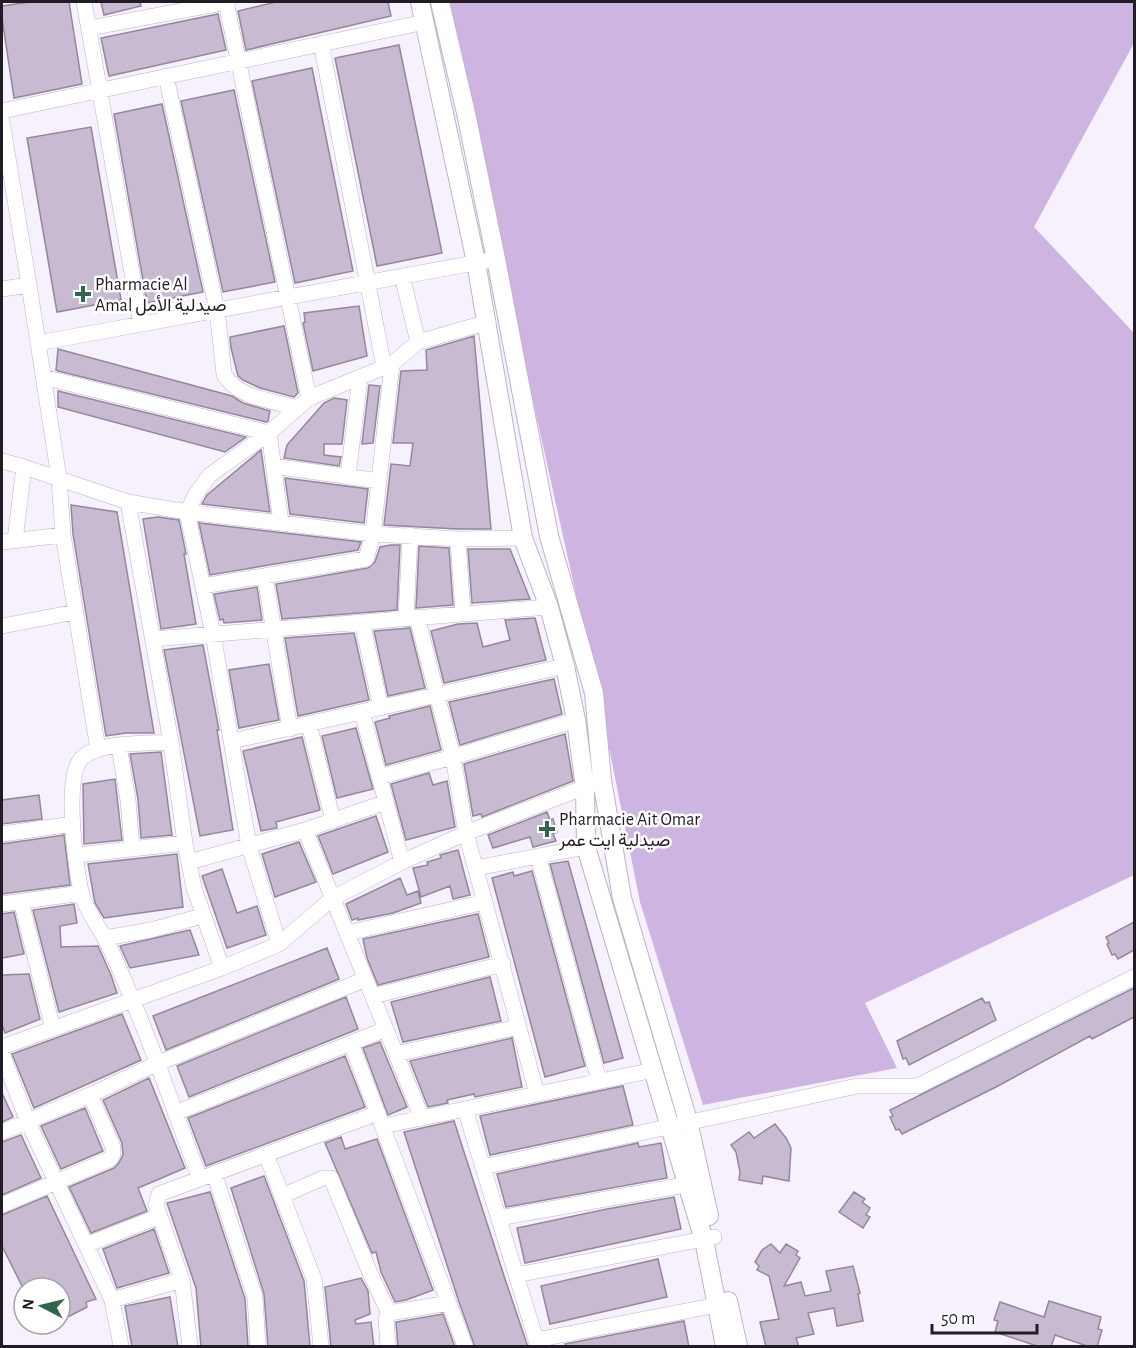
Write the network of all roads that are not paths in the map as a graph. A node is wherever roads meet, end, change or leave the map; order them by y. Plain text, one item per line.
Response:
1 (84, 2) edge
2 (227, 2) edge
3 (420, 2) edge
4 (440, 2) edge
5 (425, 21) junction
6 (90, 28) junction
7 (321, 44) junction
8 (238, 61) junction
9 (166, 76) junction
10 (101, 90) junction
11 (2, 111) edge
12 (2, 121) edge
13 (496, 258) junction
14 (476, 262) junction
15 (402, 276) junction
16 (368, 282) junction
17 (29, 285) junction
18 (2, 289) edge
19 (288, 297) junction
20 (217, 310) junction
21 (488, 322) junction
22 (141, 324) junction
23 (418, 342) junction
24 (38, 343) junction
25 (388, 365) junction
26 (43, 377) junction
27 (360, 378) junction
28 (303, 403) junction
29 (269, 433) junction
30 (2, 461) edge
31 (273, 466) junction
32 (24, 467) junction
33 (348, 476) junction
34 (59, 478) junction
35 (379, 481) junction
36 (128, 502) junction
37 (187, 512) junction
38 (281, 522) junction
39 (373, 534) junction
40 (63, 535) junction
41 (410, 535) junction
42 (523, 538) junction
43 (458, 539) junction
44 (8, 541) edge
45 (265, 577) junction
46 (203, 586) junction
47 (549, 607) junction
48 (75, 612) junction
49 (463, 614) junction
50 (412, 618) junction
51 (362, 622) junction
52 (2, 626) edge
53 (273, 629) junction
54 (213, 634) junction
55 (153, 639) junction
56 (565, 666) junction
57 (437, 695) junction
58 (381, 708) junction
59 (362, 712) junction
60 (576, 720) junction
61 (309, 724) junction
62 (290, 729) junction
63 (232, 741) junction
64 (171, 742) junction
65 (119, 746) junction
66 (98, 749) junction
67 (453, 758) junction
68 (379, 777) junction
69 (602, 780) junction
70 (585, 788) junction
71 (386, 802) junction
72 (333, 821) junction
73 (73, 824) junction
74 (305, 830) junction
75 (466, 833) junction
76 (2, 834) edge
77 (185, 843) junction
78 (249, 846) junction
79 (586, 847) junction
80 (132, 848) junction
81 (77, 855) junction
82 (538, 856) junction
83 (189, 862) junction
84 (402, 862) junction
85 (476, 868) junction
86 (82, 893) junction
87 (333, 898) junction
88 (21, 902) junction
89 (485, 902) junction
90 (2, 904) edge
91 (202, 916) junction
92 (347, 933) junction
93 (105, 938) junction
94 (279, 944) junction
95 (503, 964) junction
96 (222, 968) junction
97 (1134, 977) edge
98 (366, 979) junction
99 (373, 996) junction
100 (133, 1001) junction
101 (518, 1027) junction
102 (53, 1029) junction
103 (386, 1029) junction
104 (351, 1043) junction
105 (2, 1047) edge
106 (2, 1054) edge
107 (396, 1054) junction
108 (156, 1064) junction
109 (654, 1070) junction
110 (598, 1081) junction
111 (537, 1094) junction
112 (90, 1095) junction
113 (465, 1109) junction
114 (175, 1113) junction
115 (422, 1118) junction
116 (380, 1120) junction
117 (28, 1122) junction
118 (688, 1122) junction
119 (670, 1126) junction
120 (2, 1132) edge
121 (266, 1154) junction
122 (483, 1167) junction
123 (207, 1176) junction
124 (56, 1182) junction
125 (694, 1183) junction
126 (282, 1196) junction
127 (2, 1205) edge
128 (160, 1216) junction
129 (499, 1218) junction
130 (709, 1239) junction
131 (86, 1245) junction
132 (516, 1275) junction
133 (182, 1280) junction
134 (112, 1300) junction
135 (449, 1303) junction
136 (723, 1303) junction
137 (389, 1313) junction
138 (537, 1343) edge
139 (121, 1347) edge
140 (190, 1347) edge
141 (258, 1347) edge
142 (321, 1347) edge
143 (388, 1347) edge
144 (465, 1347) edge
145 (725, 1347) edge
146 (738, 1347) edge

1 - 6 street
2 - 6 street
2 - 8 street
3 - 5 street
4 - 13 street
5 - 7 street
5 - 14 street
6 - 10 street
7 - 8 street
7 - 16 street
8 - 9 street
8 - 19 street
9 - 10 street
9 - 20 street
10 - 11 street
10 - 22 street
12 - 17 street
13 - 14 street
13 - 69 street
14 - 15 street
14 - 21 street
15 - 16 street
15 - 23 street
16 - 19 street
16 - 25 street
17 - 18 street
17 - 24 street
19 - 20 street
19 - 28 street
20 - 22 street
20 - 28 street
21 - 23 street
21 - 42 street
22 - 24 street
23 - 25 street
24 - 26 street
25 - 27 street
25 - 35 street
26 - 29 street
26 - 34 street
27 - 28 street
27 - 33 street
28 - 29 street
29 - 31 street
29 - 37 street
30 - 32 street
31 - 33 street
31 - 38 street
32 - 34 street
32 - 44 street
33 - 35 street
34 - 36 street
34 - 40 street
35 - 39 street
36 - 37 street
36 - 55 street
37 - 38 street
37 - 46 street
38 - 39 street
39 - 41 street
39 - 45 street
40 - 44 street
40 - 48 street
41 - 43 street
41 - 50 street
42 - 43 street
42 - 47 street
43 - 49 street
45 - 46 street
45 - 53 street
46 - 54 street
47 - 49 street
47 - 56 street
48 - 52 street
48 - 66 street
49 - 50 street
50 - 51 street
50 - 57 street
51 - 53 street
51 - 58 street
53 - 54 street
53 - 62 street
54 - 55 street
54 - 63 street
55 - 64 street
56 - 57 street
56 - 60 street
57 - 58 street
57 - 67 street
58 - 59 street
59 - 61 street
59 - 68 street
60 - 67 street
60 - 70 street
61 - 62 street
61 - 72 street
62 - 63 street
63 - 78 street
64 - 65 street
64 - 77 street
65 - 66 street
65 - 80 street
66 - 73 street
67 - 68 street
67 - 75 street
68 - 71 street
69 - 70 street
69 - 118 street
70 - 75 street
70 - 79 street
71 - 72 street
71 - 84 street
72 - 74 street
73 - 76 street
73 - 81 street
74 - 78 street
74 - 87 street
75 - 84 street
75 - 85 street
77 - 80 street
77 - 83 street
78 - 83 street
78 - 94 street
79 - 82 street
79 - 109 street
80 - 81 street
81 - 86 street
82 - 85 street
82 - 110 street
83 - 91 street
84 - 87 street
85 - 89 street
86 - 88 street
86 - 93 street
87 - 92 street
87 - 94 street
88 - 90 street
88 - 102 street
89 - 92 street
89 - 95 street
91 - 93 street
91 - 96 street
92 - 98 street
93 - 100 street
94 - 96 street
95 - 99 street
95 - 101 street
96 - 100 street
97 - 118 street
98 - 99 street
98 - 108 street
99 - 103 street
100 - 102 street
100 - 108 street
101 - 107 street
101 - 111 street
102 - 105 street
103 - 104 street
103 - 107 street
104 - 114 street
104 - 116 street
106 - 117 street
107 - 115 street
108 - 112 street
108 - 114 street
109 - 110 street
109 - 119 street
110 - 111 street
111 - 113 street
112 - 117 street
112 - 124 street
113 - 115 street
113 - 122 street
114 - 123 street
115 - 116 street
116 - 121 street
116 - 135 street
117 - 120 street
117 - 124 street
118 - 119 street
118 - 125 street
119 - 122 street
119 - 125 street
121 - 123 street
121 - 126 street
122 - 129 street
123 - 128 street
123 - 141 street
124 - 127 street
124 - 131 street
125 - 129 street
125 - 130 street
126 - 137 street
126 - 142 street
128 - 131 street
128 - 133 street
129 - 132 street
130 - 132 street
130 - 136 street
131 - 134 street
132 - 138 street
133 - 134 street
133 - 140 street
134 - 139 street
135 - 137 street
135 - 144 street
136 - 138 street
136 - 145 street
136 - 146 street
137 - 143 street

